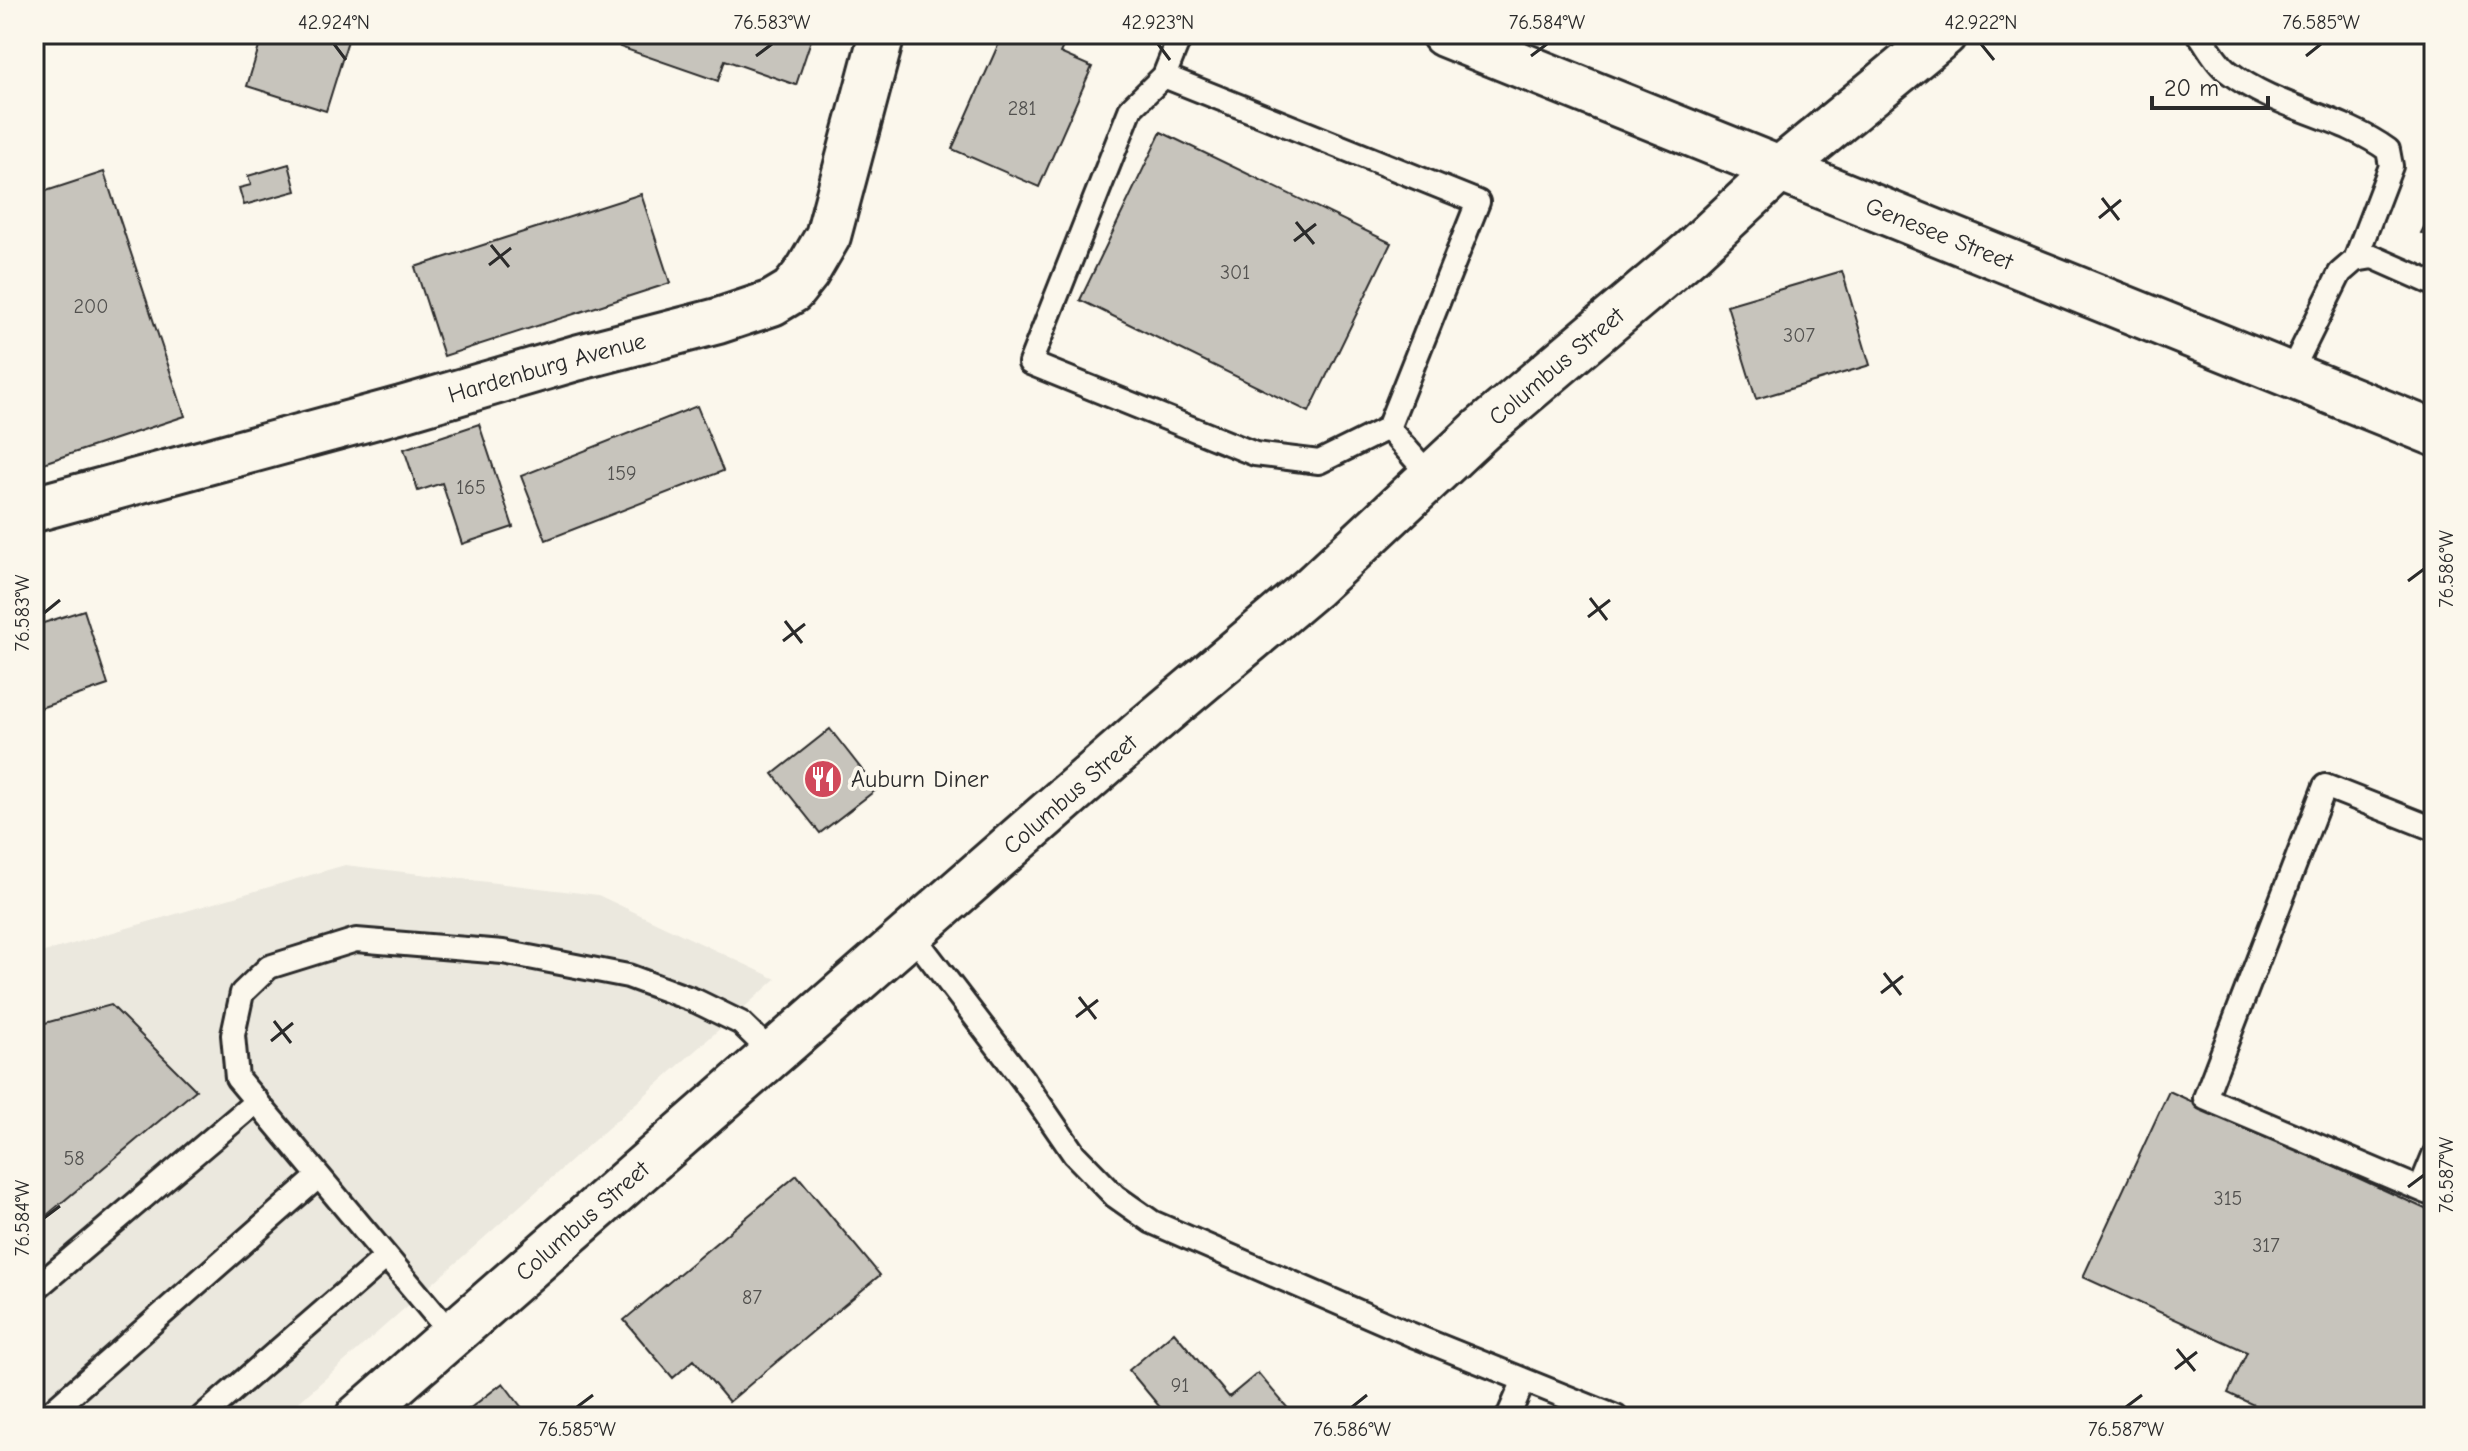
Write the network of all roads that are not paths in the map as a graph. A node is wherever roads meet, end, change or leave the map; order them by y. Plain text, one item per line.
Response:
1 (882, 34) edge
2 (1181, 34) edge
3 (1444, 34) edge
4 (1944, 34) edge
5 (2199, 34) edge
6 (1164, 76) junction
7 (1779, 170) junction
8 (2355, 260) junction
9 (2434, 284) edge
10 (2290, 374) junction
11 (1388, 428) junction
12 (2434, 433) edge
13 (1431, 477) junction
14 (34, 509) edge
15 (2434, 829) edge
16 (911, 933) junction
17 (773, 1054) junction
18 (257, 1101) junction
19 (2434, 1155) edge
20 (319, 1176) junction
21 (2427, 1192) edge
22 (386, 1257) junction
23 (34, 1290) edge
24 (452, 1335) junction
25 (1524, 1380) junction
26 (45, 1417) edge
27 (202, 1417) edge
28 (358, 1417) edge
29 (1508, 1417) edge
30 (1616, 1417) edge

1 - 14 street, Hardenburg Avenue
2 - 6 lane
3 - 7 street, Genesee Street
4 - 7 street, Columbus Street
5 - 8 lane
6 - 11 lane
6 - 11 lane
7 - 10 street, Genesee Street
7 - 13 street, Columbus Street
8 - 9 lane
8 - 10 lane
10 - 12 street, Genesee Street
11 - 13 lane
13 - 16 street, Columbus Street
15 - 21 lane
16 - 17 street, Columbus Street
16 - 25 lane
17 - 18 lane
17 - 24 street, Columbus Street
18 - 20 lane
18 - 23 lane
19 - 21 lane
20 - 22 lane
20 - 26 lane
22 - 24 lane
22 - 27 lane
24 - 28 street, Columbus Street
25 - 29 lane
25 - 30 lane

